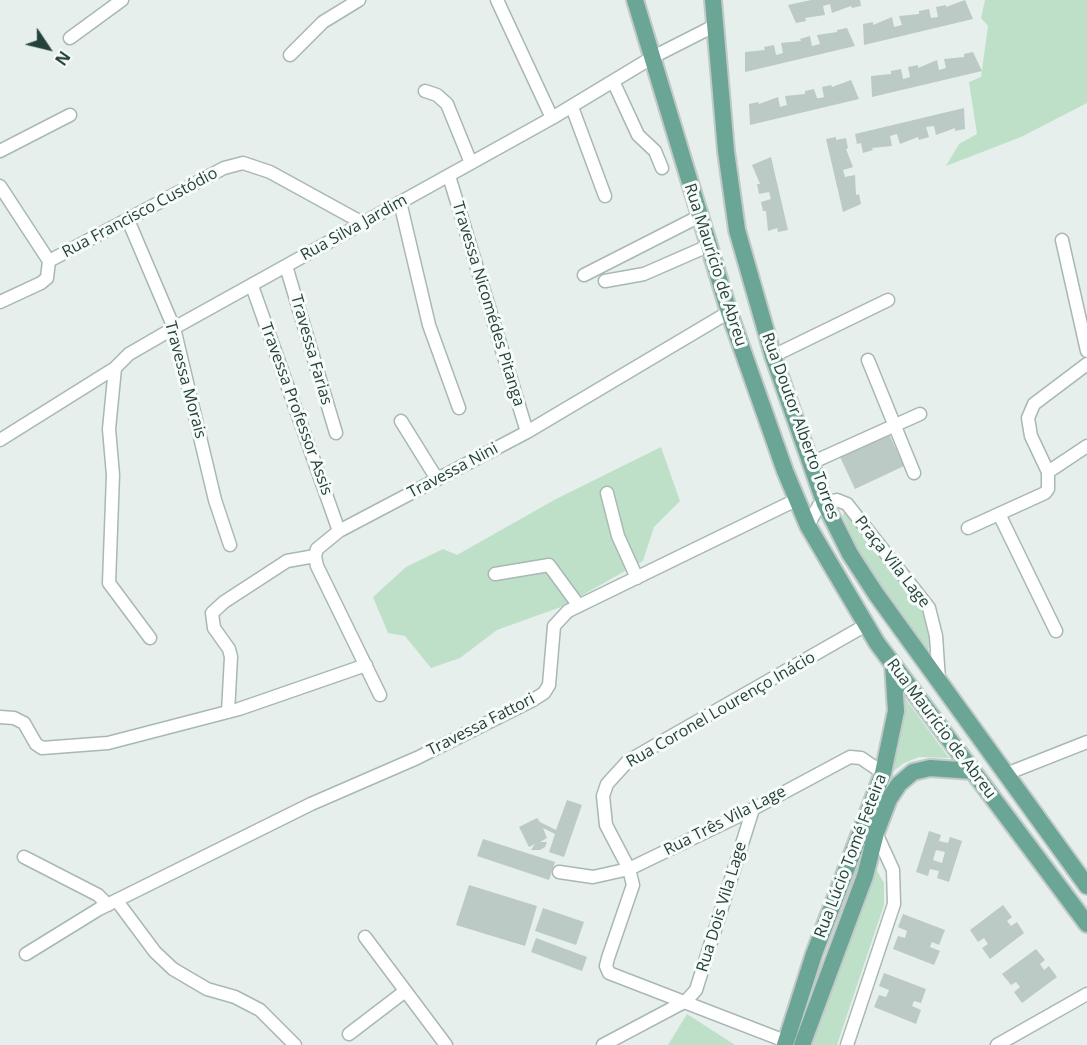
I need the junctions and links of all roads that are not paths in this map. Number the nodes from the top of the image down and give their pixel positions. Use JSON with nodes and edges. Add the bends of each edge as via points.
{"nodes":[{"id":1,"x":122,"y":0,"type":"edge"},
{"id":2,"x":359,"y":0,"type":"edge"},
{"id":3,"x":496,"y":0,"type":"edge"},
{"id":4,"x":635,"y":0,"type":"edge"},
{"id":5,"x":713,"y":0,"type":"edge"},
{"id":6,"x":714,"y":26,"type":"junction"},
{"id":7,"x":70,"y":38,"type":"dead end"},
{"id":8,"x":290,"y":55,"type":"dead end"},
{"id":9,"x":653,"y":57,"type":"junction"},
{"id":10,"x":613,"y":81,"type":"junction"},
{"id":11,"x":425,"y":91,"type":"dead end"},
{"id":12,"x":572,"y":106,"type":"junction"},
{"id":13,"x":70,"y":115,"type":"dead end"},
{"id":14,"x":552,"y":118,"type":"junction"},
{"id":15,"x":0,"y":151,"type":"edge"},
{"id":16,"x":471,"y":163,"type":"junction"},
{"id":17,"x":662,"y":168,"type":"dead end"},
{"id":18,"x":449,"y":176,"type":"junction"},
{"id":19,"x":0,"y":186,"type":"edge"},
{"id":20,"x":604,"y":196,"type":"dead end"},
{"id":21,"x":400,"y":202,"type":"junction"},
{"id":22,"x":698,"y":217,"type":"junction"},
{"id":23,"x":128,"y":220,"type":"junction"},
{"id":24,"x":361,"y":222,"type":"junction"},
{"id":25,"x":1062,"y":240,"type":"dead end"},
{"id":26,"x":708,"y":246,"type":"junction"},
{"id":27,"x":49,"y":261,"type":"junction"},
{"id":28,"x":286,"y":266,"type":"junction"},
{"id":29,"x":584,"y":275,"type":"dead end"},
{"id":30,"x":605,"y":281,"type":"dead end"},
{"id":31,"x":252,"y":286,"type":"junction"},
{"id":32,"x":888,"y":300,"type":"dead end"},
{"id":33,"x":0,"y":302,"type":"edge"},
{"id":34,"x":729,"y":312,"type":"junction"},
{"id":35,"x":174,"y":328,"type":"junction"},
{"id":36,"x":1087,"y":351,"type":"edge"},
{"id":37,"x":773,"y":356,"type":"junction"},
{"id":38,"x":868,"y":360,"type":"dead end"},
{"id":39,"x":1087,"y":364,"type":"edge"},
{"id":40,"x":115,"y":368,"type":"junction"},
{"id":41,"x":459,"y":408,"type":"dead end"},
{"id":42,"x":920,"y":414,"type":"dead end"},
{"id":43,"x":401,"y":421,"type":"dead end"},
{"id":44,"x":894,"y":425,"type":"junction"},
{"id":45,"x":527,"y":432,"type":"junction"},
{"id":46,"x":336,"y":433,"type":"dead end"},
{"id":47,"x":0,"y":440,"type":"edge"},
{"id":48,"x":1087,"y":446,"type":"edge"},
{"id":49,"x":811,"y":464,"type":"junction"},
{"id":50,"x":1048,"y":472,"type":"junction"},
{"id":51,"x":914,"y":473,"type":"dead end"},
{"id":52,"x":437,"y":479,"type":"junction"},
{"id":53,"x":607,"y":492,"type":"dead end"},
{"id":54,"x":796,"y":500,"type":"junction"},
{"id":55,"x":825,"y":504,"type":"junction"},
{"id":56,"x":999,"y":514,"type":"junction"},
{"id":57,"x":808,"y":526,"type":"junction"},
{"id":58,"x":968,"y":528,"type":"dead end"},
{"id":59,"x":339,"y":531,"type":"junction"},
{"id":60,"x":230,"y":545,"type":"dead end"},
{"id":61,"x":315,"y":556,"type":"junction"},
{"id":62,"x":495,"y":573,"type":"dead end"},
{"id":63,"x":637,"y":578,"type":"junction"},
{"id":64,"x":579,"y":606,"type":"junction"},
{"id":65,"x":866,"y":625,"type":"junction"},
{"id":66,"x":1056,"y":631,"type":"dead end"},
{"id":67,"x":150,"y":638,"type":"dead end"},
{"id":68,"x":893,"y":664,"type":"junction"},
{"id":69,"x":366,"y":665,"type":"junction"},
{"id":70,"x":939,"y":681,"type":"junction"},
{"id":71,"x":380,"y":695,"type":"dead end"},
{"id":72,"x":228,"y":712,"type":"junction"},
{"id":73,"x":0,"y":717,"type":"edge"},
{"id":74,"x":1087,"y":742,"type":"edge"},
{"id":75,"x":973,"y":771,"type":"junction"},
{"id":76,"x":883,"y":773,"type":"junction"},
{"id":77,"x":1006,"y":774,"type":"junction"},
{"id":78,"x":753,"y":809,"type":"junction"},
{"id":79,"x":876,"y":833,"type":"junction"},
{"id":80,"x":24,"y":857,"type":"dead end"},
{"id":81,"x":629,"y":869,"type":"junction"},
{"id":82,"x":559,"y":872,"type":"dead end"},
{"id":83,"x":1087,"y":886,"type":"edge"},
{"id":84,"x":113,"y":903,"type":"junction"},
{"id":85,"x":1087,"y":924,"type":"edge"},
{"id":86,"x":365,"y":937,"type":"dead end"},
{"id":87,"x":26,"y":954,"type":"dead end"},
{"id":88,"x":404,"y":992,"type":"junction"},
{"id":89,"x":1087,"y":994,"type":"edge"},
{"id":90,"x":686,"y":1001,"type":"junction"},
{"id":91,"x":348,"y":1034,"type":"dead end"},
{"id":92,"x":792,"y":1044,"type":"edge"},
{"id":93,"x":295,"y":1045,"type":"edge"},
{"id":94,"x":446,"y":1045,"type":"edge"},
{"id":95,"x":603,"y":1045,"type":"edge"},
{"id":96,"x":847,"y":1045,"type":"edge"},
{"id":97,"x":996,"y":1045,"type":"edge"}],
"edges":[{"from":1,"to":7,"type":"street"},
{"from":2,"to":8,"type":"street","via":[[336,12]]},
{"from":3,"to":14,"type":"street"},
{"from":4,"to":9,"type":"main road","name":"Rua Maurício de Abreu"},
{"from":5,"to":6,"type":"main road","name":"Rua Doutor Alberto Torres"},
{"from":6,"to":9,"type":"street","name":"Rua Silva Jardim"},
{"from":6,"to":37,"type":"main road","name":"Rua Doutor Alberto Torres","via":[[737,230]]},
{"from":9,"to":10,"type":"street","name":"Rua Silva Jardim"},
{"from":9,"to":22,"type":"main road","name":"Rua Maurício de Abreu"},
{"from":10,"to":12,"type":"street","name":"Rua Silva Jardim"},
{"from":10,"to":17,"type":"street","via":[[638,135],[655,151]]},
{"from":11,"to":16,"type":"street","via":[[447,104]]},
{"from":12,"to":14,"type":"street","name":"Rua Silva Jardim"},
{"from":12,"to":20,"type":"street"},
{"from":13,"to":15,"type":"street"},
{"from":14,"to":16,"type":"street","name":"Rua Silva Jardim"},
{"from":16,"to":18,"type":"street","name":"Rua Silva Jardim"},
{"from":18,"to":21,"type":"street","name":"Rua Silva Jardim"},
{"from":18,"to":45,"type":"street","name":"Travessa Nicomédes Pitanga"},
{"from":19,"to":27,"type":"street"},
{"from":21,"to":24,"type":"street","name":"Rua Silva Jardim"},
{"from":21,"to":41,"type":"street","via":[[429,325]]},
{"from":22,"to":26,"type":"main road","name":"Rua Maurício de Abreu"},
{"from":22,"to":29,"type":"street"},
{"from":23,"to":24,"type":"street","name":"Rua Francisco Custódio","via":[[224,168],[243,163],[270,172]]},
{"from":23,"to":27,"type":"street","name":"Rua Francisco Custódio"},
{"from":23,"to":35,"type":"street","name":"Travessa Morais"},
{"from":24,"to":28,"type":"street","name":"Rua Silva Jardim"},
{"from":25,"to":36,"type":"street"},
{"from":26,"to":30,"type":"street","via":[[644,274]]},
{"from":26,"to":34,"type":"main road","name":"Rua Maurício de Abreu"},
{"from":27,"to":33,"type":"street","via":[[47,278],[41,284]]},
{"from":28,"to":31,"type":"street","name":"Rua Silva Jardim"},
{"from":28,"to":46,"type":"street","name":"Travessa Farias"},
{"from":31,"to":35,"type":"street","name":"Rua Silva Jardim"},
{"from":31,"to":59,"type":"street","name":"Travessa Professor Assis"},
{"from":32,"to":37,"type":"street"},
{"from":34,"to":45,"type":"street","name":"Travessa Nini"},
{"from":34,"to":54,"type":"main road","name":"Rua Maurício de Abreu"},
{"from":35,"to":40,"type":"street","name":"Rua Silva Jardim","via":[[129,354]]},
{"from":35,"to":60,"type":"street","name":"Travessa Morais","via":[[215,500]]},
{"from":37,"to":49,"type":"main road","name":"Rua Doutor Alberto Torres"},
{"from":38,"to":44,"type":"street"},
{"from":39,"to":50,"type":"street","via":[[1034,404],[1028,418],[1028,428]]},
{"from":40,"to":47,"type":"street","name":"Rua Silva Jardim"},
{"from":40,"to":67,"type":"street","via":[[109,429],[113,475],[109,584]]},
{"from":42,"to":44,"type":"street"},
{"from":43,"to":52,"type":"street"},
{"from":44,"to":49,"type":"street"},
{"from":44,"to":51,"type":"street"},
{"from":45,"to":52,"type":"street","name":"Travessa Nini"},
{"from":48,"to":50,"type":"street"},
{"from":49,"to":55,"type":"main road","name":"Rua Doutor Alberto Torres"},
{"from":50,"to":56,"type":"street","via":[[1050,484],[1045,494]]},
{"from":52,"to":59,"type":"street","name":"Travessa Nini"},
{"from":53,"to":63,"type":"street","via":[[618,536]]},
{"from":54,"to":57,"type":"main road","name":"Rua Maurício de Abreu"},
{"from":54,"to":63,"type":"street","name":"Travessa Fattori"},
{"from":55,"to":57,"type":"street","via":[[815,510]]},
{"from":55,"to":70,"type":"main road","name":"Rua Doutor Alberto Torres","via":[[850,554]]},
{"from":55,"to":70,"type":"street","name":"Praça Vila Lage","via":[[837,500],[847,504],[929,608],[936,636]]},
{"from":56,"to":58,"type":"street"},
{"from":56,"to":66,"type":"street"},
{"from":57,"to":65,"type":"main road","name":"Rua Maurício de Abreu"},
{"from":59,"to":61,"type":"street","name":"Travessa Nini","via":[[322,543]]},
{"from":61,"to":69,"type":"street"},
{"from":61,"to":72,"type":"street","via":[[287,561],[212,613],[214,628],[231,657]]},
{"from":62,"to":64,"type":"street","via":[[549,565]]},
{"from":63,"to":64,"type":"street","name":"Travessa Fattori"},
{"from":64,"to":84,"type":"street","name":"Travessa Fattori","via":[[554,626],[551,678],[538,696]]},
{"from":65,"to":68,"type":"main road","name":"Rua Maurício de Abreu"},
{"from":65,"to":81,"type":"street","name":"Rua Coronel Lourenço Inácio","via":[[628,761],[607,784],[603,806],[606,825]]},
{"from":68,"to":75,"type":"main road","name":"Rua Maurício de Abreu"},
{"from":68,"to":76,"type":"main road","name":"Rua Lúcio Tomé Feteira","via":[[895,721]]},
{"from":69,"to":71,"type":"street"},
{"from":69,"to":72,"type":"street"},
{"from":70,"to":77,"type":"main road","name":"Rua Doutor Alberto Torres"},
{"from":72,"to":73,"type":"street","via":[[108,743],[49,748],[36,744],[24,723]]},
{"from":74,"to":77,"type":"street"},
{"from":75,"to":79,"type":"main road","name":"Rua Lúcio Tomé Feteira","via":[[940,768],[913,772],[889,799]]},
{"from":75,"to":85,"type":"main road","name":"Rua Maurício de Abreu"},
{"from":76,"to":78,"type":"street","name":"Rua Três Vila Lage","via":[[861,758],[850,757]]},
{"from":76,"to":92,"type":"main road","name":"Rua Lúcio Tomé Feteira","via":[[818,944]]},
{"from":77,"to":83,"type":"main road","name":"Rua Doutor Alberto Torres"},
{"from":78,"to":81,"type":"street","name":"Rua Três Vila Lage"},
{"from":78,"to":90,"type":"street","name":"Rua Dois Vila Lage","via":[[696,990]]},
{"from":79,"to":92,"type":"main road","name":"Rua Lúcio Tomé Feteira","via":[[865,876]]},
{"from":79,"to":96,"type":"street","via":[[893,870],[894,904]]},
{"from":80,"to":84,"type":"street"},
{"from":81,"to":82,"type":"street","name":"Rua Três Vila Lage","via":[[594,877]]},
{"from":81,"to":90,"type":"street","name":"Rua Coronel Lourenço Inácio","via":[[633,885],[608,958],[609,973]]},
{"from":84,"to":87,"type":"street","name":"Travessa Fattori"},
{"from":84,"to":93,"type":"street","via":[[173,969],[207,989],[260,1010]]},
{"from":86,"to":88,"type":"street"},
{"from":88,"to":91,"type":"street"},
{"from":88,"to":94,"type":"street"},
{"from":89,"to":97,"type":"street"},
{"from":90,"to":92,"type":"street"},
{"from":90,"to":95,"type":"street"}]}
